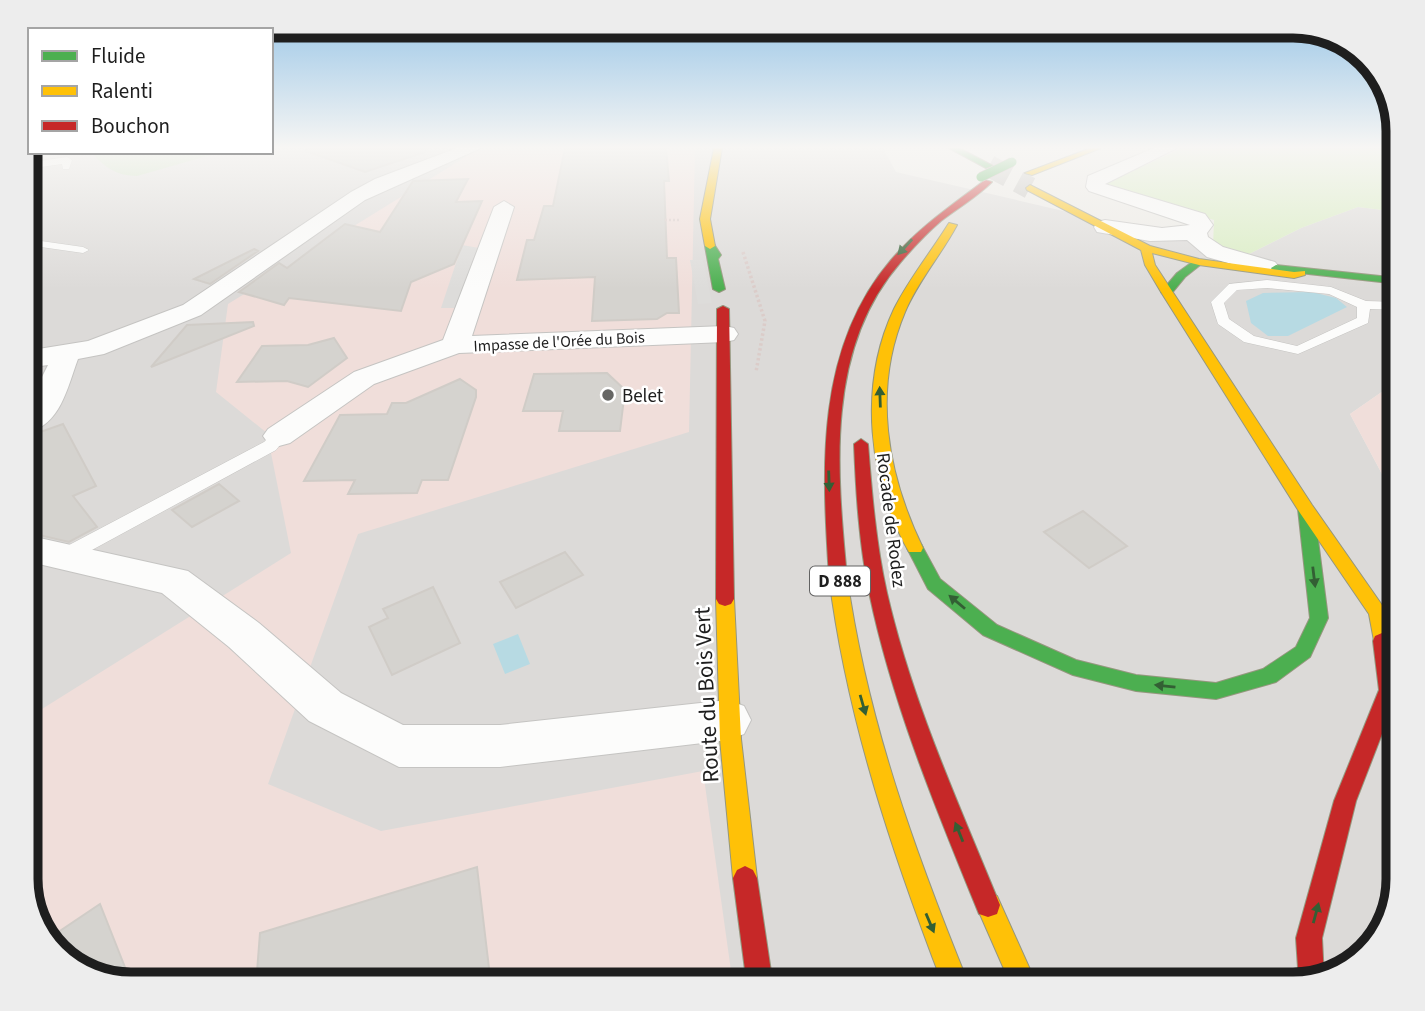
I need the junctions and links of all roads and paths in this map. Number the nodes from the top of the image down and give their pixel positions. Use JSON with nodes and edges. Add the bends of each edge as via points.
{"nodes":[{"id":1,"x":360,"y":195,"type":"edge"},
{"id":2,"x":709,"y":195,"type":"edge"},
{"id":3,"x":970,"y":195,"type":"edge"},
{"id":4,"x":986,"y":195,"type":"edge"},
{"id":5,"x":1043,"y":195,"type":"tunnel mouth"},
{"id":6,"x":1122,"y":195,"type":"edge"},
{"id":7,"x":504,"y":206,"type":"dead end"},
{"id":8,"x":665,"y":220,"type":"dead end"},
{"id":9,"x":672,"y":220,"type":"dead end"},
{"id":10,"x":952,"y":225,"type":"junction"},
{"id":11,"x":1105,"y":227,"type":"junction"},
{"id":12,"x":39,"y":244,"type":"edge"},
{"id":13,"x":1198,"y":245,"type":"junction"},
{"id":14,"x":1146,"y":248,"type":"junction"},
{"id":15,"x":83,"y":250,"type":"dead end"},
{"id":16,"x":1258,"y":267,"type":"joint"},
{"id":17,"x":1387,"y":282,"type":"edge"},
{"id":18,"x":1167,"y":292,"type":"junction"},
{"id":19,"x":1364,"y":305,"type":"junction"},
{"id":20,"x":1387,"y":306,"type":"edge"},
{"id":21,"x":724,"y":321,"type":"junction"},
{"id":22,"x":455,"y":345,"type":"junction"},
{"id":23,"x":66,"y":354,"type":"junction"},
{"id":24,"x":39,"y":358,"type":"edge"},
{"id":25,"x":863,"y":404,"type":"dead end"},
{"id":26,"x":39,"y":414,"type":"edge"},
{"id":27,"x":860,"y":426,"type":"dead end"},
{"id":28,"x":279,"y":436,"type":"joint"},
{"id":29,"x":1306,"y":509,"type":"junction"},
{"id":30,"x":44,"y":553,"type":"edge"},
{"id":31,"x":1387,"y":676,"type":"edge"},
{"id":32,"x":1387,"y":695,"type":"edge"},
{"id":33,"x":728,"y":720,"type":"junction"},
{"id":34,"x":1311,"y":971,"type":"edge"},
{"id":35,"x":758,"y":972,"type":"edge"},
{"id":36,"x":951,"y":972,"type":"edge"},
{"id":37,"x":1018,"y":972,"type":"edge"}],
"edges":[{"from":1,"to":23,"type":"street","via":[[192,310],[117,341]]},
{"from":2,"to":21,"type":"main road","via":[[705,219],[719,289],[728,305]]},
{"from":3,"to":36,"type":"main road","number":"D 888","one_way":true,"via":[[900,252],[868,298],[845,350],[830,436],[829,481],[855,677],[917,890]]},
{"from":4,"to":10,"type":"main road"},
{"from":5,"to":11,"type":"main road"},
{"from":6,"to":13,"type":"street","via":[[1197,219],[1202,225]]},
{"from":7,"to":22,"type":"street","name":"Impasse de l'Orée du Bois"},
{"from":8,"to":9,"type":"path"},
{"from":10,"to":25,"type":"main road","via":[[895,294],[881,324]]},
{"from":29,"to":10,"type":"main road","one_way":true,"via":[[1320,618],[1303,652],[1269,676],[1216,691],[1136,683],[1073,667],[990,630],[934,584],[901,523],[884,453],[879,390],[885,349],[899,311]]},
{"from":11,"to":13,"type":"street","via":[[1178,236]]},
{"from":11,"to":14,"type":"main road"},
{"from":12,"to":15,"type":"lane"},
{"from":13,"to":14,"type":"main road"},
{"from":13,"to":16,"type":"street"},
{"from":13,"to":18,"type":"main road"},
{"from":14,"to":18,"type":"main road","via":[[1150,265]]},
{"from":16,"to":17,"type":"main road"},
{"from":18,"to":29,"type":"main road"},
{"from":19,"to":19,"type":"lane","via":[[1363,320],[1298,350],[1249,339],[1223,321],[1217,302],[1233,287],[1267,284],[1331,291]]},
{"from":19,"to":20,"type":"lane"},
{"from":21,"to":22,"type":"street","name":"Impasse de l'Orée du Bois"},
{"from":21,"to":33,"type":"main road","name":"Route du Bois Vert","via":[[730,393],[725,402]]},
{"from":22,"to":28,"type":"street","via":[[364,378]]},
{"from":23,"to":24,"type":"street"},
{"from":23,"to":26,"type":"street"},
{"from":37,"to":27,"type":"main road","name":"Rocade de Rodez","number":"D 888","one_way":true,"via":[[944,795],[898,663],[875,578]]},
{"from":28,"to":30,"type":"lane","via":[[270,446]]},
{"from":31,"to":29,"type":"main road","one_way":true,"via":[[1378,612]]},
{"from":30,"to":33,"type":"street","via":[[174,581],[244,635],[325,708],[399,746],[500,746]]},
{"from":34,"to":32,"type":"main road","one_way":true,"via":[[1309,939],[1345,801]]},
{"from":33,"to":35,"type":"main road","name":"Route du Bois Vert"}]}
